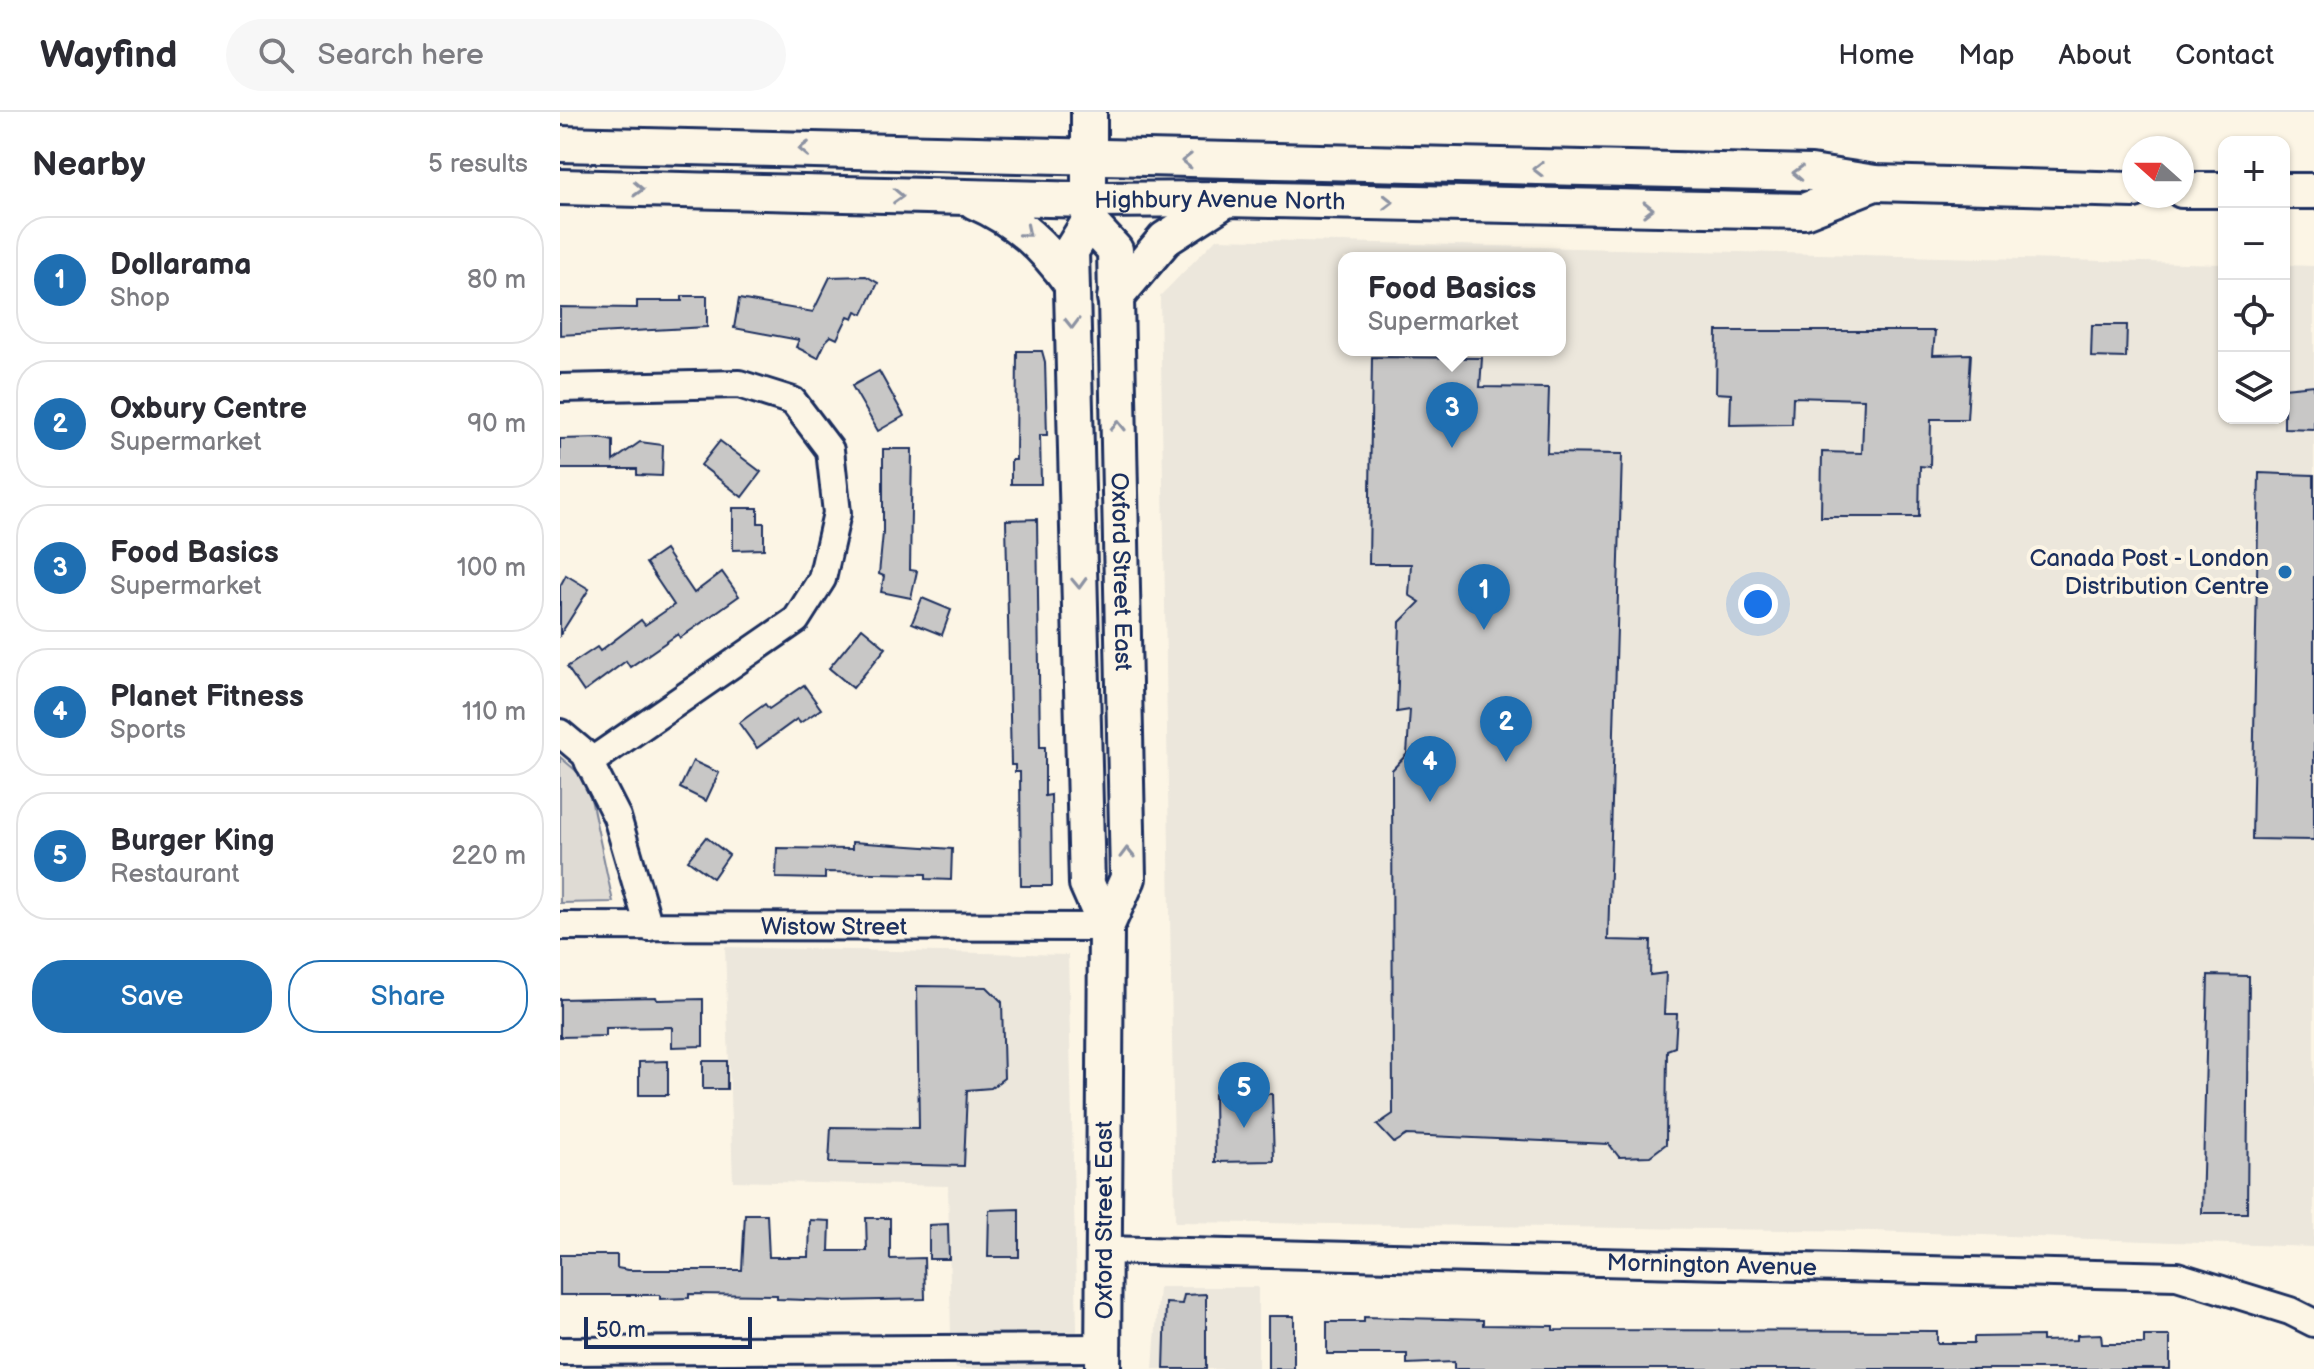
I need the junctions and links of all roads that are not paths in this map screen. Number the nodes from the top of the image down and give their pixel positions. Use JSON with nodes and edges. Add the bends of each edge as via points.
{"nodes":[{"id":1,"x":1089,"y":112,"type":"edge"},
{"id":2,"x":560,"y":144,"type":"edge"},
{"id":3,"x":1089,"y":158,"type":"junction"},
{"id":4,"x":1875,"y":183,"type":"junction"},
{"id":5,"x":560,"y":187,"type":"edge"},
{"id":6,"x":2122,"y":190,"type":"edge"},
{"id":7,"x":2194,"y":190,"type":"edge"},
{"id":8,"x":2218,"y":190,"type":"edge"},
{"id":9,"x":2290,"y":191,"type":"edge"},
{"id":10,"x":2314,"y":191,"type":"edge"},
{"id":11,"x":967,"y":197,"type":"junction"},
{"id":12,"x":1226,"y":199,"type":"junction"},
{"id":13,"x":1089,"y":211,"type":"junction"},
{"id":14,"x":1071,"y":283,"type":"junction"},
{"id":15,"x":1115,"y":298,"type":"junction"},
{"id":16,"x":560,"y":388,"type":"edge"},
{"id":17,"x":560,"y":733,"type":"edge"},
{"id":18,"x":589,"y":763,"type":"junction"},
{"id":19,"x":560,"y":926,"type":"edge"},
{"id":20,"x":649,"y":927,"type":"junction"},
{"id":21,"x":1106,"y":927,"type":"junction"},
{"id":22,"x":1102,"y":1250,"type":"junction"},
{"id":23,"x":2314,"y":1323,"type":"edge"},
{"id":24,"x":560,"y":1351,"type":"edge"},
{"id":25,"x":1103,"y":1358,"type":"edge"},
{"id":26,"x":734,"y":1360,"type":"edge"}],
"edges":[{"from":1,"to":3,"type":"main road","name":"Oxford Street East"},
{"from":3,"to":2,"type":"main road","name":"Highbury Avenue North","one_way":true},
{"from":4,"to":3,"type":"main road","name":"Highbury Avenue North","one_way":true,"via":[[1811,173]]},
{"from":3,"to":13,"type":"main road","name":"Oxford Street East"},
{"from":4,"to":6,"type":"main road","name":"Highbury Avenue North"},
{"from":12,"to":4,"type":"main road","name":"Highbury Avenue North","one_way":true,"via":[[1804,211]]},
{"from":5,"to":11,"type":"main road","name":"Highbury Avenue North","one_way":true},
{"from":7,"to":8,"type":"main road"},
{"from":9,"to":10,"type":"main road"},
{"from":11,"to":13,"type":"main road","name":"Highbury Avenue North"},
{"from":11,"to":14,"type":"main road","one_way":true,"via":[[998,211],[1033,237]]},
{"from":12,"to":13,"type":"main road","name":"Highbury Avenue North"},
{"from":12,"to":15,"type":"main road","via":[[1165,239]]},
{"from":13,"to":14,"type":"main road","name":"Oxford Street East","via":[[1071,251]]},
{"from":13,"to":15,"type":"main road","name":"Oxford Street East","via":[[1115,250]]},
{"from":14,"to":21,"type":"main road","name":"Oxford Street East","one_way":true,"via":[[1087,884]]},
{"from":21,"to":15,"type":"main road","name":"Oxford Street East","one_way":true,"via":[[1128,878]]},
{"from":16,"to":18,"type":"street","via":[[739,384],[793,401],[830,450],[837,513],[822,579],[796,620]]},
{"from":17,"to":18,"type":"street"},
{"from":18,"to":20,"type":"street","via":[[617,817]]},
{"from":19,"to":20,"type":"street","name":"Wistow Street"},
{"from":20,"to":21,"type":"street","name":"Wistow Street"},
{"from":21,"to":22,"type":"main road","name":"Oxford Street East"},
{"from":22,"to":23,"type":"street","name":"Mornington Avenue","via":[[2177,1276]]},
{"from":22,"to":25,"type":"main road","name":"Oxford Street East"},
{"from":24,"to":26,"type":"street"},
{"from":25,"to":26,"type":"street"}]}
